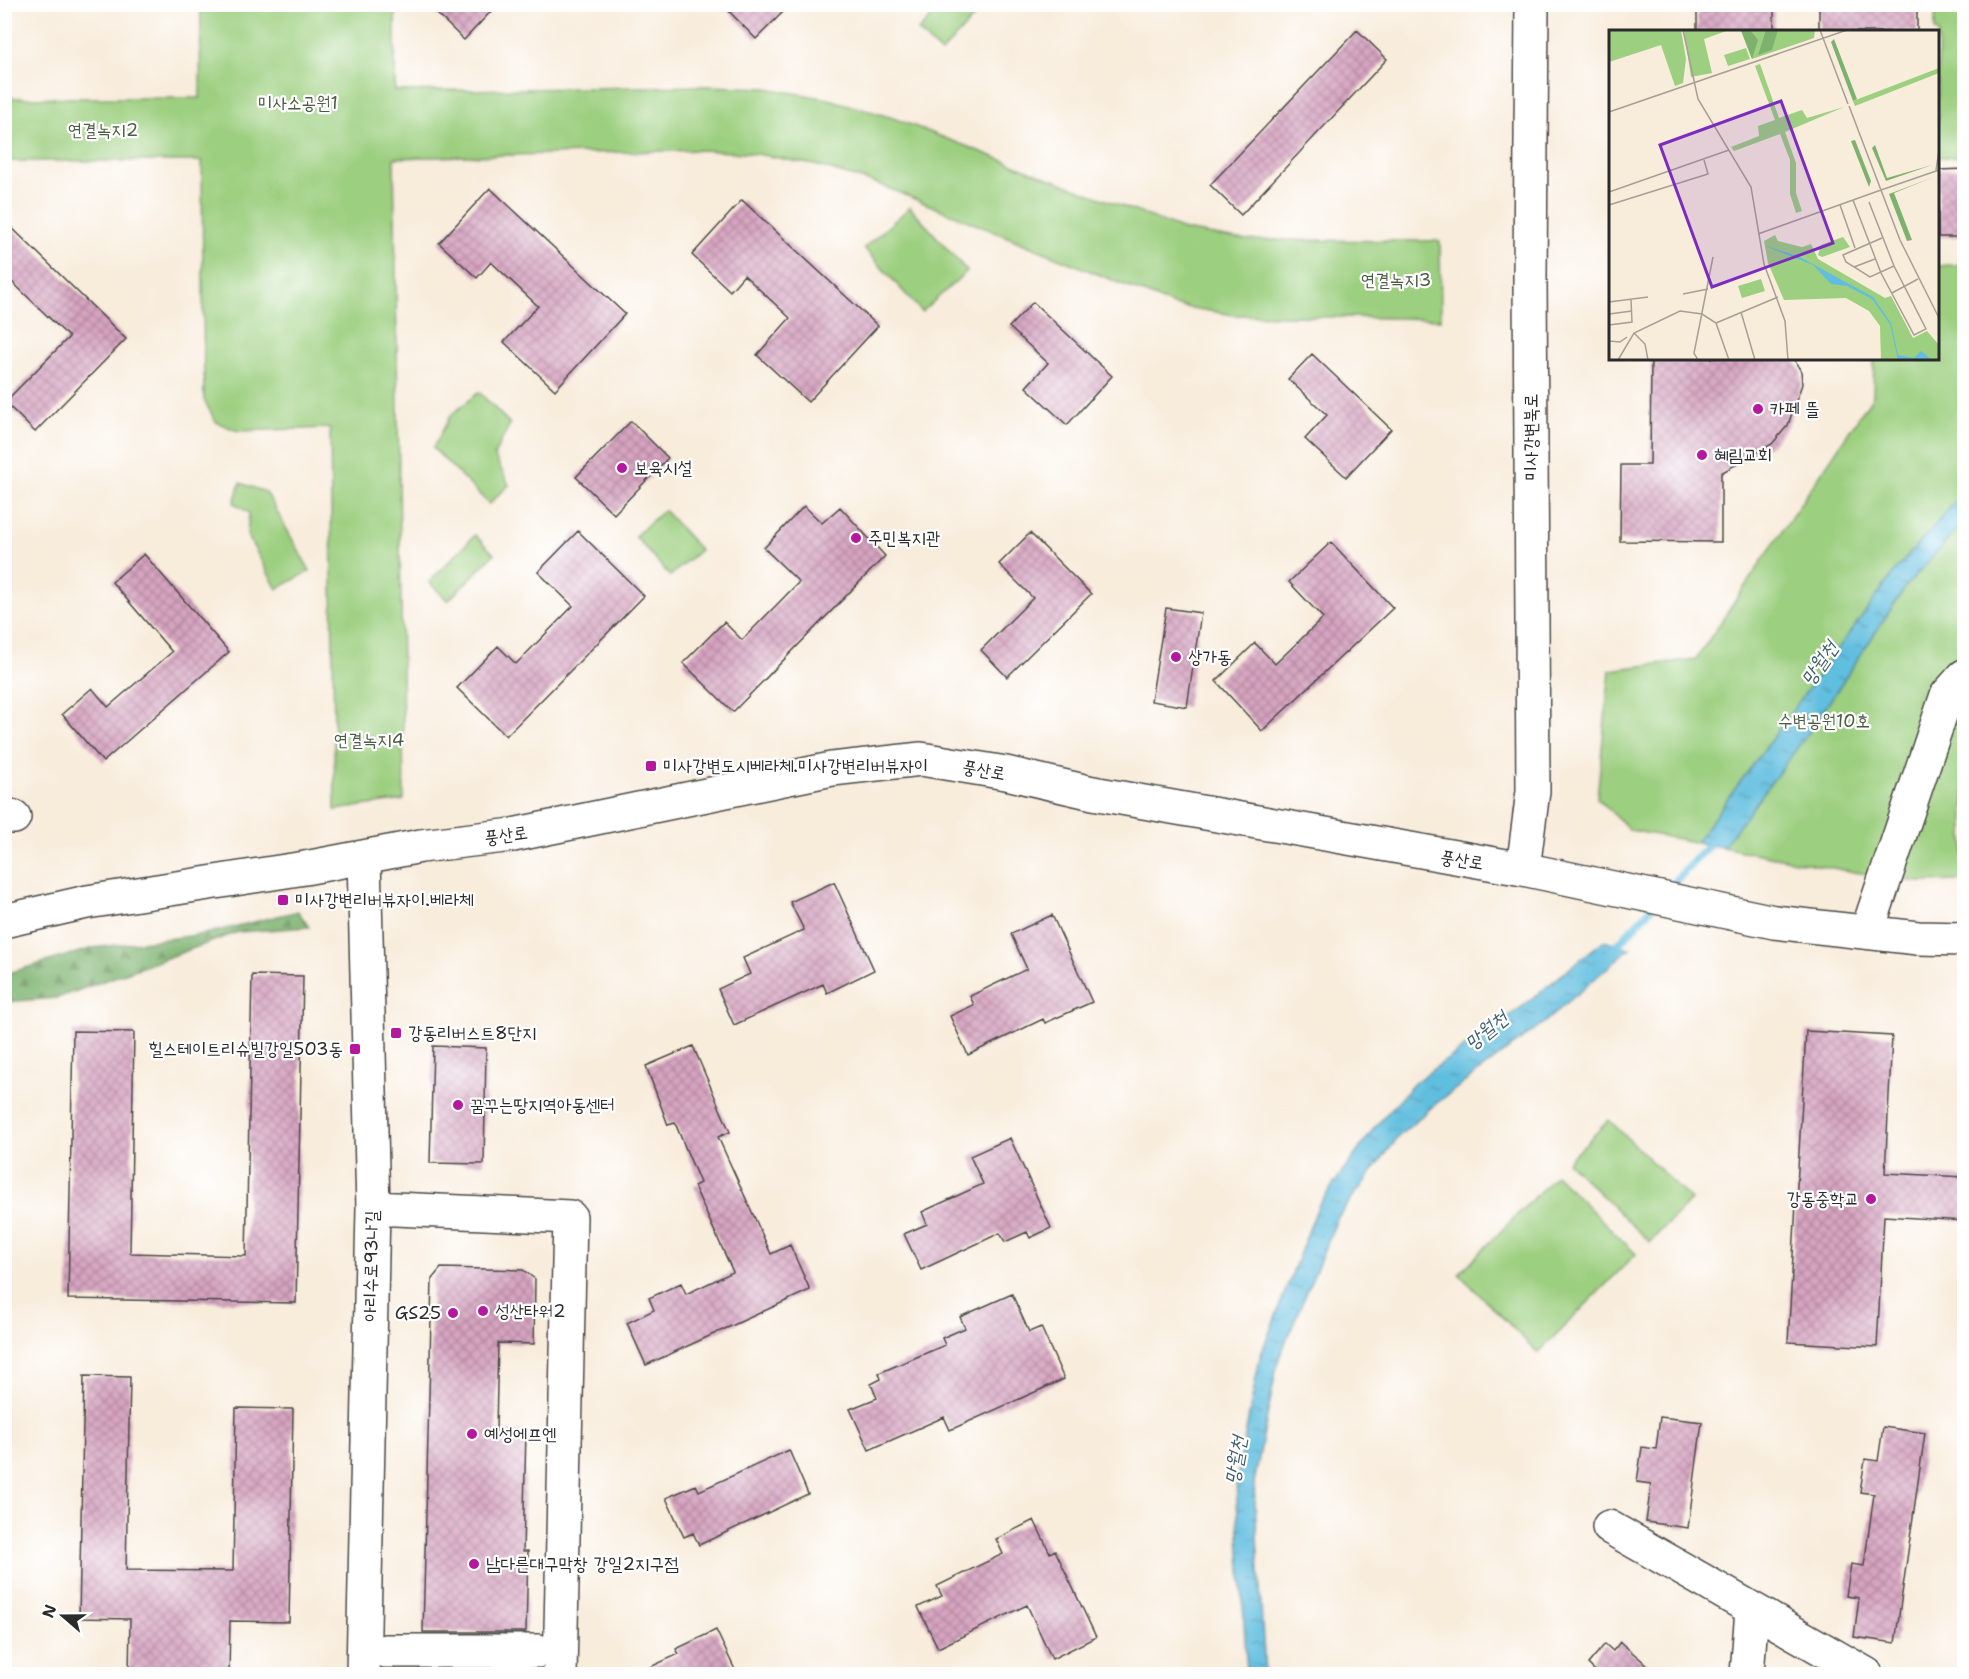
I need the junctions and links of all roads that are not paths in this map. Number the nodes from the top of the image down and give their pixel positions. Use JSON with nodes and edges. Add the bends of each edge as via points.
{"nodes":[{"id":1,"x":1532,"y":4,"type":"edge"},
{"id":2,"x":1965,"y":676,"type":"edge"},
{"id":3,"x":364,"y":858,"type":"junction"},
{"id":4,"x":1523,"y":869,"type":"junction"},
{"id":5,"x":4,"y":921,"type":"edge"},
{"id":6,"x":1867,"y":932,"type":"junction"},
{"id":7,"x":1965,"y":939,"type":"edge"},
{"id":8,"x":373,"y":1208,"type":"junction"},
{"id":9,"x":1609,"y":1527,"type":"dead end"},
{"id":10,"x":1752,"y":1610,"type":"junction"},
{"id":11,"x":386,"y":1651,"type":"dead end"},
{"id":12,"x":538,"y":1651,"type":"dead end"},
{"id":13,"x":363,"y":1674,"type":"edge"},
{"id":14,"x":560,"y":1674,"type":"edge"},
{"id":15,"x":1747,"y":1674,"type":"edge"},
{"id":16,"x":1866,"y":1674,"type":"edge"}],
"edges":[{"from":1,"to":4,"type":"street","name":"미사강변북로","via":[[1533,791]]},
{"from":2,"to":6,"type":"street","via":[[1947,695]]},
{"from":3,"to":4,"type":"street","name":"풍산로","via":[[421,846],[513,835],[832,770],[921,759]]},
{"from":3,"to":5,"type":"street","name":"풍산로","via":[[87,902]]},
{"from":3,"to":8,"type":"street","name":"아리수로93나길"},
{"from":4,"to":6,"type":"street","name":"풍산로","via":[[1774,922]]},
{"from":6,"to":7,"type":"street","name":"풍산로"},
{"from":8,"to":13,"type":"street","name":"아리수로93나길"},
{"from":8,"to":14,"type":"street","via":[[570,1217]]},
{"from":9,"to":10,"type":"street"},
{"from":10,"to":15,"type":"street"},
{"from":10,"to":16,"type":"street"},
{"from":11,"to":12,"type":"street"}]}
